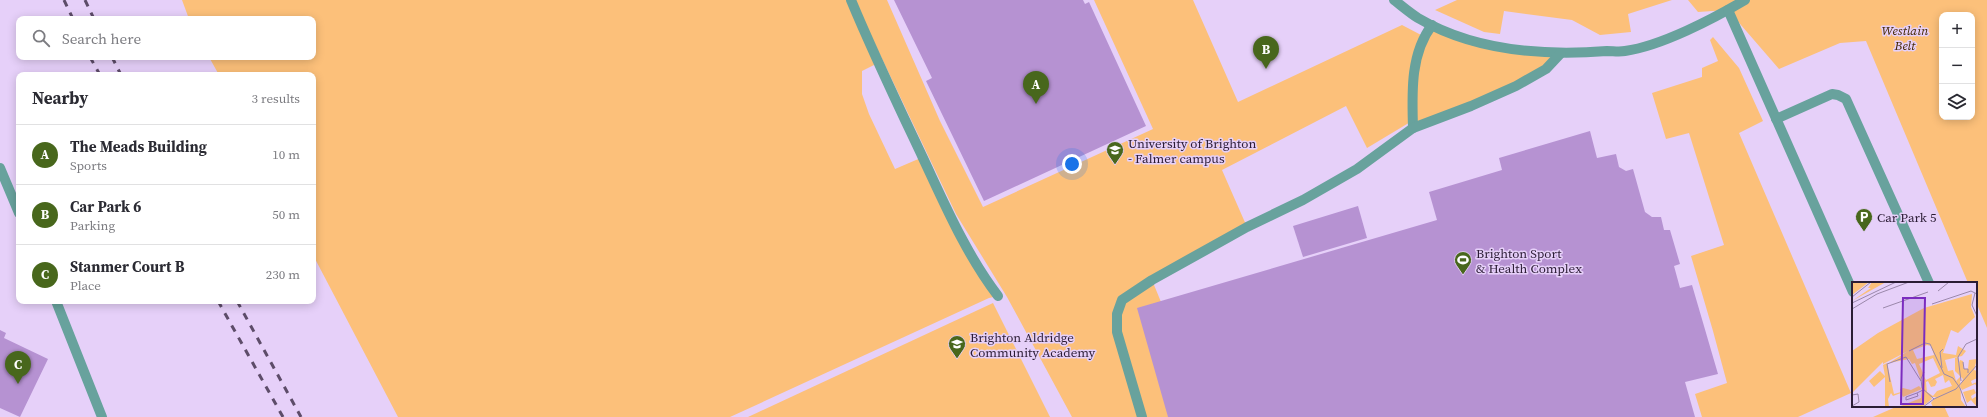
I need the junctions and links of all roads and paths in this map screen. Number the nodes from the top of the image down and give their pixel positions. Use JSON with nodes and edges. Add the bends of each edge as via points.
{"nodes":[{"id":1,"x":850,"y":0,"type":"edge"},
{"id":2,"x":1394,"y":0,"type":"edge"},
{"id":3,"x":1745,"y":0,"type":"edge"},
{"id":4,"x":1728,"y":10,"type":"junction"},
{"id":5,"x":1432,"y":25,"type":"junction"},
{"id":6,"x":1561,"y":53,"type":"junction"},
{"id":7,"x":1776,"y":119,"type":"junction"},
{"id":8,"x":1413,"y":128,"type":"junction"},
{"id":9,"x":0,"y":168,"type":"edge"},
{"id":10,"x":16,"y":206,"type":"edge"},
{"id":11,"x":1929,"y":282,"type":"edge"},
{"id":12,"x":1852,"y":290,"type":"edge"},
{"id":13,"x":998,"y":296,"type":"dead end"},
{"id":14,"x":57,"y":304,"type":"edge"},
{"id":15,"x":102,"y":417,"type":"edge"},
{"id":16,"x":1142,"y":417,"type":"edge"}],
"edges":[{"from":1,"to":13,"type":"lane","via":[[949,214],[983,276]]},
{"from":2,"to":5,"type":"lane"},
{"from":3,"to":4,"type":"lane"},
{"from":4,"to":6,"type":"lane","via":[[1686,30],[1625,51]]},
{"from":4,"to":7,"type":"lane"},
{"from":5,"to":6,"type":"lane","via":[[1483,44]]},
{"from":5,"to":8,"type":"lane","via":[[1423,36],[1416,63]]},
{"from":6,"to":8,"type":"lane","via":[[1546,69],[1516,86]]},
{"from":7,"to":11,"type":"lane","via":[[1832,94],[1846,99]]},
{"from":7,"to":12,"type":"lane"},
{"from":8,"to":16,"type":"lane","via":[[1357,169],[1303,200],[1247,227],[1152,280],[1122,300],[1117,314],[1117,332]]},
{"from":9,"to":10,"type":"lane"},
{"from":14,"to":15,"type":"lane"}]}
